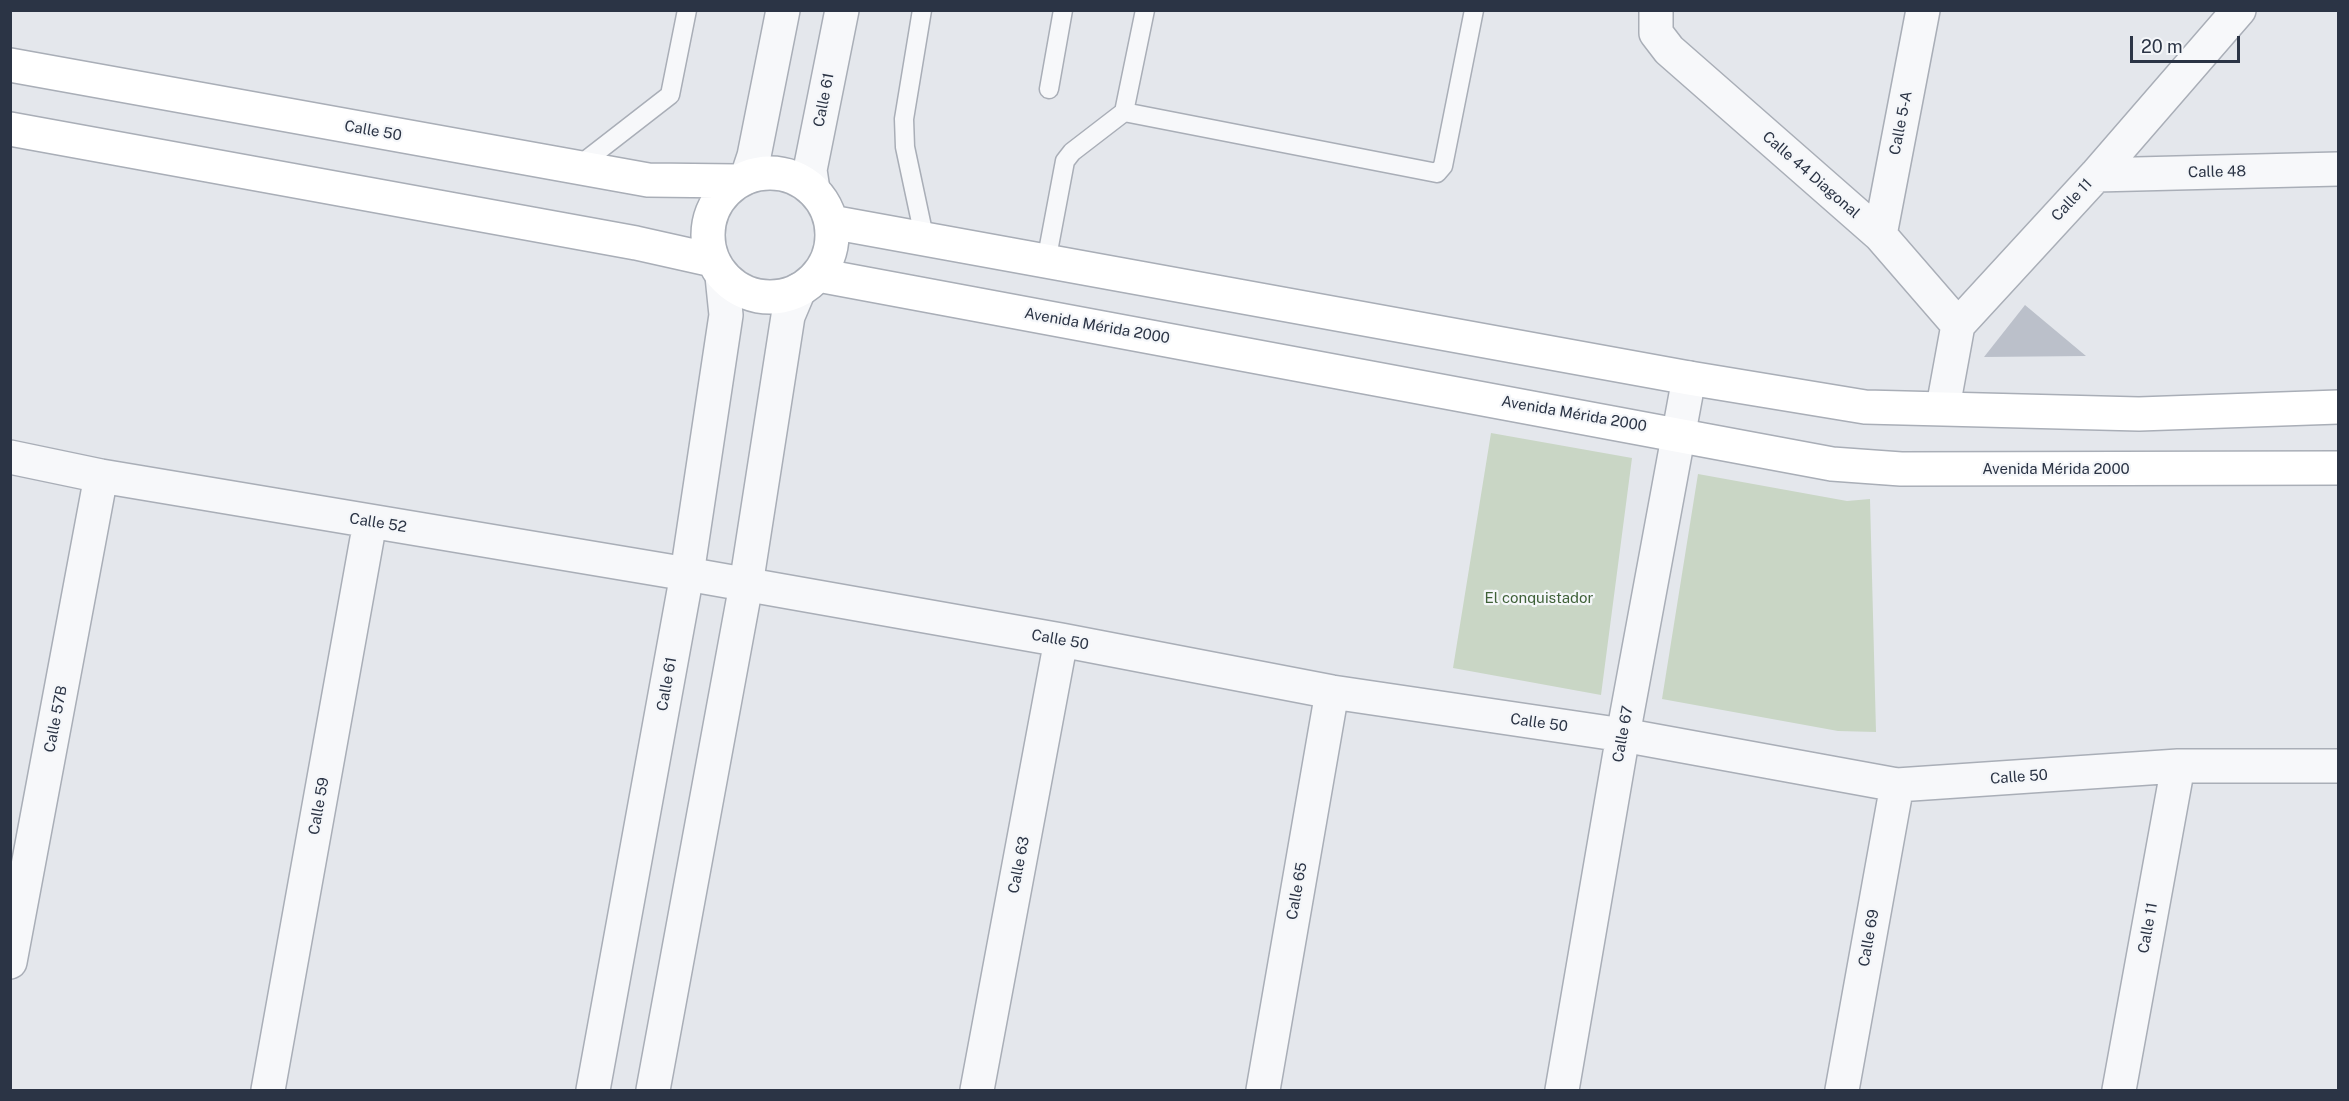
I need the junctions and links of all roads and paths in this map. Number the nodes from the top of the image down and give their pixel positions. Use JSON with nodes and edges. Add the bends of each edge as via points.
{"nodes":[{"id":1,"x":687,"y":10,"type":"edge"},
{"id":2,"x":783,"y":10,"type":"edge"},
{"id":3,"x":842,"y":10,"type":"edge"},
{"id":4,"x":922,"y":10,"type":"edge"},
{"id":5,"x":1063,"y":10,"type":"edge"},
{"id":6,"x":1144,"y":10,"type":"edge"},
{"id":7,"x":1474,"y":10,"type":"edge"},
{"id":8,"x":1923,"y":10,"type":"edge"},
{"id":9,"x":2239,"y":10,"type":"edge"},
{"id":10,"x":1656,"y":22,"type":"edge"},
{"id":11,"x":10,"y":65,"type":"edge"},
{"id":12,"x":1049,"y":89,"type":"dead end"},
{"id":13,"x":1124,"y":112,"type":"junction"},
{"id":14,"x":10,"y":129,"type":"edge"},
{"id":15,"x":576,"y":168,"type":"junction"},
{"id":16,"x":2338,"y":169,"type":"edge"},
{"id":17,"x":2096,"y":175,"type":"junction"},
{"id":18,"x":742,"y":179,"type":"junction"},
{"id":19,"x":813,"y":190,"type":"junction"},
{"id":20,"x":831,"y":222,"type":"junction"},
{"id":21,"x":1880,"y":235,"type":"junction"},
{"id":22,"x":925,"y":241,"type":"junction"},
{"id":23,"x":1046,"y":261,"type":"junction"},
{"id":24,"x":717,"y":268,"type":"junction"},
{"id":25,"x":809,"y":283,"type":"junction"},
{"id":26,"x":1958,"y":325,"type":"junction"},
{"id":27,"x":1689,"y":378,"type":"junction"},
{"id":28,"x":1943,"y":407,"type":"junction"},
{"id":29,"x":2338,"y":407,"type":"edge"},
{"id":30,"x":1677,"y":433,"type":"junction"},
{"id":31,"x":10,"y":457,"type":"edge"},
{"id":32,"x":2338,"y":468,"type":"edge"},
{"id":33,"x":101,"y":476,"type":"junction"},
{"id":34,"x":370,"y":522,"type":"junction"},
{"id":35,"x":687,"y":574,"type":"junction"},
{"id":36,"x":746,"y":585,"type":"junction"},
{"id":37,"x":1061,"y":640,"type":"junction"},
{"id":38,"x":1332,"y":692,"type":"junction"},
{"id":39,"x":1623,"y":735,"type":"junction"},
{"id":40,"x":2178,"y":766,"type":"junction"},
{"id":41,"x":2338,"y":766,"type":"edge"},
{"id":42,"x":1897,"y":785,"type":"junction"},
{"id":43,"x":10,"y":962,"type":"edge"},
{"id":44,"x":268,"y":1090,"type":"edge"},
{"id":45,"x":592,"y":1090,"type":"edge"},
{"id":46,"x":653,"y":1090,"type":"edge"},
{"id":47,"x":977,"y":1090,"type":"edge"},
{"id":48,"x":1263,"y":1090,"type":"edge"},
{"id":49,"x":1562,"y":1090,"type":"edge"},
{"id":50,"x":1842,"y":1090,"type":"edge"},
{"id":51,"x":2119,"y":1090,"type":"edge"}],
"edges":[{"from":1,"to":15,"type":"lane","via":[[670,95]]},
{"from":2,"to":18,"type":"street","via":[[754,156]]},
{"from":3,"to":19,"type":"street","name":"Calle 61","via":[[810,170]]},
{"from":4,"to":22,"type":"lane","via":[[904,119]]},
{"from":5,"to":12,"type":"lane"},
{"from":6,"to":13,"type":"lane"},
{"from":7,"to":13,"type":"lane","via":[[1443,166],[1437,173]]},
{"from":8,"to":21,"type":"street","name":"Calle 5-A"},
{"from":9,"to":17,"type":"street","name":"Calle 11"},
{"from":10,"to":21,"type":"street","name":"Calle 44 Diagonal","via":[[1669,50]]},
{"from":11,"to":15,"type":"main road","name":"Calle 50"},
{"from":13,"to":23,"type":"lane","via":[[1065,161]]},
{"from":14,"to":24,"type":"main road","via":[[636,243]]},
{"from":15,"to":18,"type":"main road","name":"Calle 50","via":[[648,180]]},
{"from":16,"to":17,"type":"street","name":"Calle 48"},
{"from":17,"to":26,"type":"street","name":"Calle 11"},
{"from":18,"to":19,"type":"main road","via":[[778,173],[796,178]]},
{"from":18,"to":24,"type":"main road","via":[[723,193],[713,207],[708,243]]},
{"from":19,"to":20,"type":"main road"},
{"from":20,"to":22,"type":"main road"},
{"from":20,"to":25,"type":"main road","via":[[828,259]]},
{"from":21,"to":26,"type":"street","name":"Calle 44 Diagonal"},
{"from":22,"to":23,"type":"main road"},
{"from":23,"to":27,"type":"main road"},
{"from":24,"to":25,"type":"main road","via":[[737,289],[757,297],[778,297]]},
{"from":24,"to":35,"type":"street","name":"Calle 61","via":[[726,315]]},
{"from":25,"to":30,"type":"main road","name":"Avenida Mérida 2000"},
{"from":25,"to":36,"type":"street","via":[[788,316]]},
{"from":26,"to":28,"type":"street"},
{"from":27,"to":28,"type":"main road","via":[[1865,406]]},
{"from":27,"to":30,"type":"street","name":"Calle 67"},
{"from":28,"to":29,"type":"main road","via":[[2139,414]]},
{"from":30,"to":32,"type":"main road","name":"Avenida Mérida 2000","via":[[1832,464],[1901,469]]},
{"from":30,"to":39,"type":"street","name":"Calle 67"},
{"from":31,"to":33,"type":"street","name":"Calle 52"},
{"from":33,"to":34,"type":"street","name":"Calle 52"},
{"from":33,"to":43,"type":"street","name":"Calle 57B"},
{"from":34,"to":35,"type":"street","name":"Calle 52"},
{"from":34,"to":44,"type":"street","name":"Calle 59"},
{"from":35,"to":36,"type":"street","name":"Calle 52"},
{"from":35,"to":45,"type":"street","name":"Calle 61"},
{"from":36,"to":37,"type":"street","name":"Calle 50"},
{"from":36,"to":46,"type":"street"},
{"from":37,"to":38,"type":"street","name":"Calle 50"},
{"from":37,"to":47,"type":"street","name":"Calle 63"},
{"from":38,"to":39,"type":"street","name":"Calle 50"},
{"from":38,"to":48,"type":"street","name":"Calle 65"},
{"from":39,"to":42,"type":"street","name":"Calle 50"},
{"from":39,"to":49,"type":"street","name":"Calle 67"},
{"from":40,"to":41,"type":"street","name":"Calle 50"},
{"from":40,"to":42,"type":"street","name":"Calle 50"},
{"from":40,"to":51,"type":"street","name":"Calle 11"},
{"from":42,"to":50,"type":"street","name":"Calle 69"}]}
